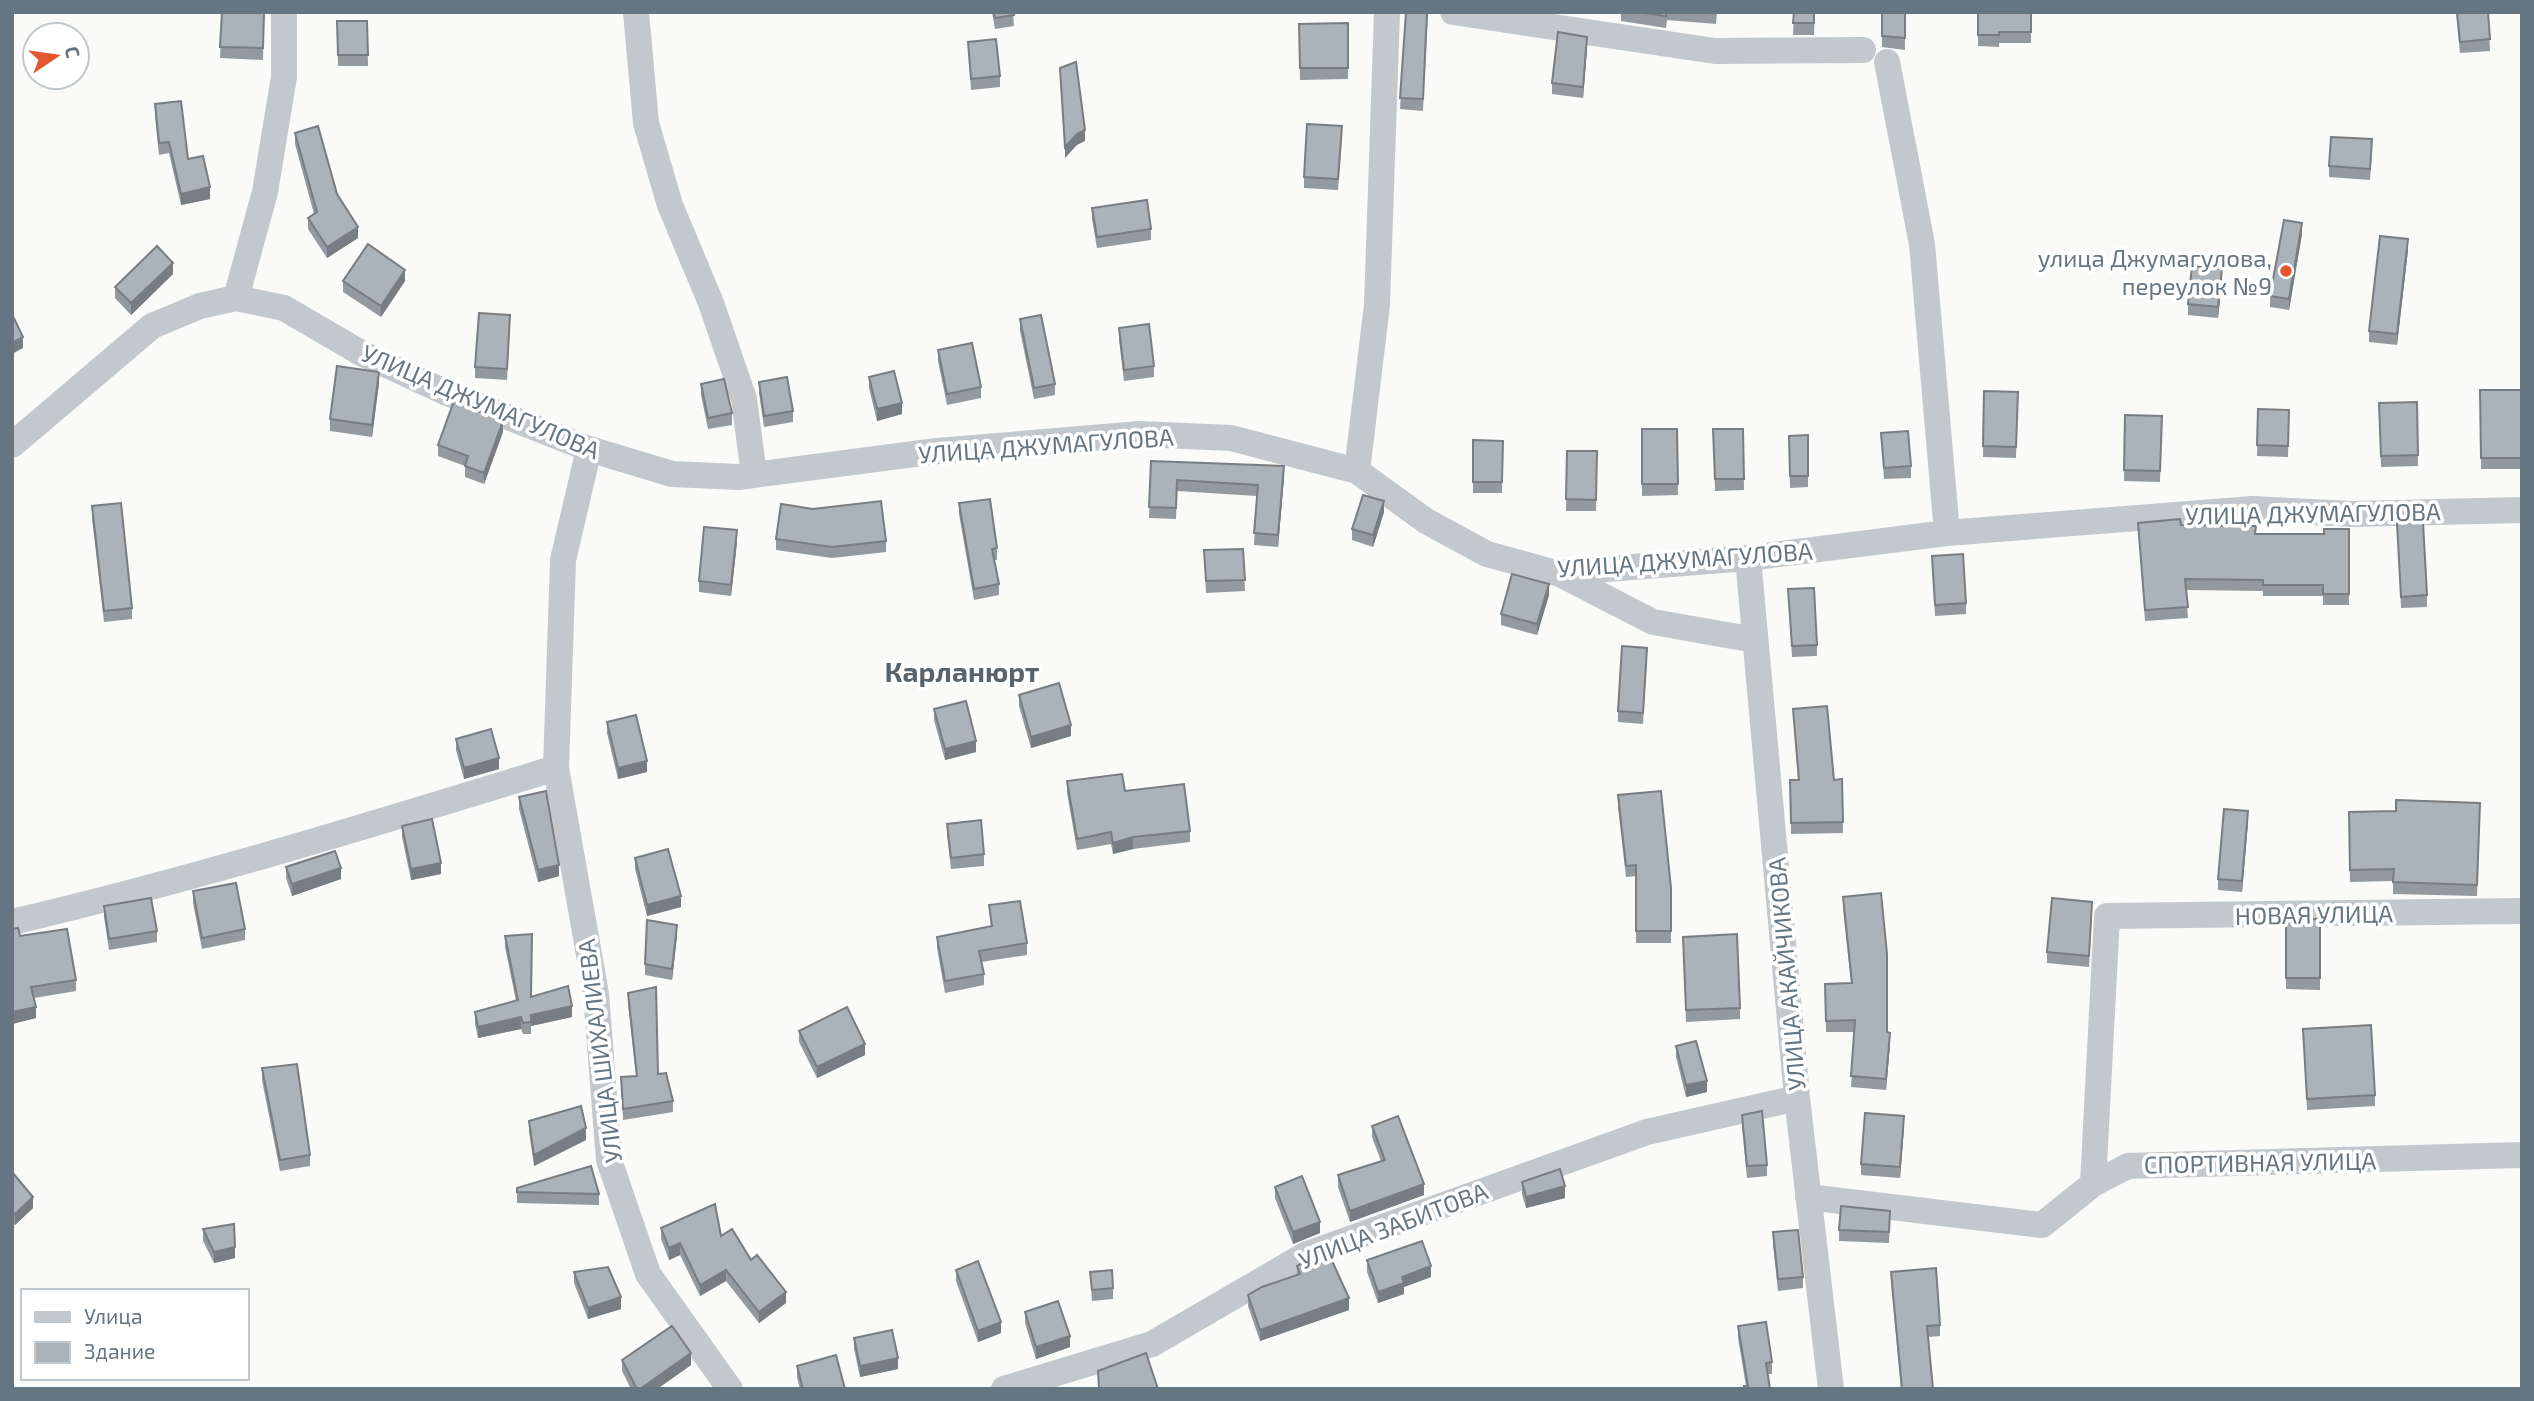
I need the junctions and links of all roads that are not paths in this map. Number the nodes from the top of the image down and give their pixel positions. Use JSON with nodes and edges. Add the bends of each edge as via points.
{"nodes":[{"id":1,"x":284,"y":12,"type":"edge"},
{"id":2,"x":636,"y":12,"type":"edge"},
{"id":3,"x":1387,"y":12,"type":"edge"},
{"id":4,"x":1453,"y":12,"type":"edge"},
{"id":5,"x":1863,"y":50,"type":"dead end"},
{"id":6,"x":1887,"y":62,"type":"dead end"},
{"id":7,"x":236,"y":298,"type":"junction"},
{"id":8,"x":12,"y":445,"type":"edge"},
{"id":9,"x":589,"y":449,"type":"junction"},
{"id":10,"x":1357,"y":471,"type":"junction"},
{"id":11,"x":754,"y":475,"type":"junction"},
{"id":12,"x":2522,"y":510,"type":"edge"},
{"id":13,"x":1947,"y":533,"type":"junction"},
{"id":14,"x":1748,"y":558,"type":"junction"},
{"id":15,"x":1556,"y":573,"type":"junction"},
{"id":16,"x":1755,"y":640,"type":"junction"},
{"id":17,"x":556,"y":768,"type":"junction"},
{"id":18,"x":2522,"y":911,"type":"edge"},
{"id":19,"x":12,"y":922,"type":"edge"},
{"id":20,"x":1797,"y":1098,"type":"junction"},
{"id":21,"x":2522,"y":1156,"type":"edge"},
{"id":22,"x":2092,"y":1184,"type":"junction"},
{"id":23,"x":1808,"y":1197,"type":"junction"},
{"id":24,"x":730,"y":1389,"type":"edge"},
{"id":25,"x":1004,"y":1389,"type":"edge"},
{"id":26,"x":1832,"y":1389,"type":"edge"}],
"edges":[{"from":1,"to":7,"type":"street","via":[[284,77],[265,192]]},
{"from":2,"to":11,"type":"street","via":[[646,123],[670,205],[744,399]]},
{"from":3,"to":10,"type":"street","via":[[1377,304]]},
{"from":4,"to":5,"type":"street","via":[[1715,51]]},
{"from":6,"to":13,"type":"street","via":[[1922,244]]},
{"from":7,"to":8,"type":"street","name":"УЛИЦА ДЖУМАГУЛОВА","via":[[200,306],[152,326]]},
{"from":7,"to":9,"type":"street","name":"УЛИЦА ДЖУМАГУЛОВА","via":[[284,308],[361,353],[447,393]]},
{"from":9,"to":11,"type":"street","name":"УЛИЦА ДЖУМАГУЛОВА","via":[[673,474]]},
{"from":9,"to":17,"type":"street","name":"УЛИЦА ШИХАЛИЕВА","via":[[563,560]]},
{"from":10,"to":11,"type":"street","name":"УЛИЦА ДЖУМАГУЛОВА","via":[[1231,438],[1140,434],[937,450]]},
{"from":10,"to":15,"type":"street","name":"УЛИЦА ДЖУМАГУЛОВА","via":[[1426,521],[1488,554]]},
{"from":12,"to":13,"type":"street","name":"УЛИЦА ДЖУМАГУЛОВА","via":[[2353,514],[2252,509]]},
{"from":13,"to":14,"type":"street","name":"УЛИЦА ДЖУМАГУЛОВА"},
{"from":14,"to":15,"type":"street","name":"УЛИЦА ДЖУМАГУЛОВА"},
{"from":14,"to":16,"type":"street","name":"УЛИЦА АКАЙЧИКОВА"},
{"from":15,"to":16,"type":"street","via":[[1653,622]]},
{"from":16,"to":20,"type":"street","name":"УЛИЦА АКАЙЧИКОВА"},
{"from":17,"to":19,"type":"street","via":[[122,895]]},
{"from":17,"to":24,"type":"street","name":"УЛИЦА ШИХАЛИЕВА","via":[[596,993],[610,1160],[648,1274]]},
{"from":18,"to":22,"type":"street","name":"НОВАЯ УЛИЦА","via":[[2106,916]]},
{"from":20,"to":23,"type":"street","name":"УЛИЦА АКАЙЧИКОВА"},
{"from":20,"to":25,"type":"street","name":"УЛИЦА ЗАБИТОВА","via":[[1647,1132],[1305,1255],[1152,1344]]},
{"from":21,"to":22,"type":"street","name":"СПОРТИВНАЯ УЛИЦА","via":[[2128,1166]]},
{"from":22,"to":23,"type":"street","name":"СПОРТИВНАЯ УЛИЦА","via":[[2042,1225]]},
{"from":23,"to":26,"type":"street","name":"УЛИЦА АКАЙЧИКОВА"}]}
